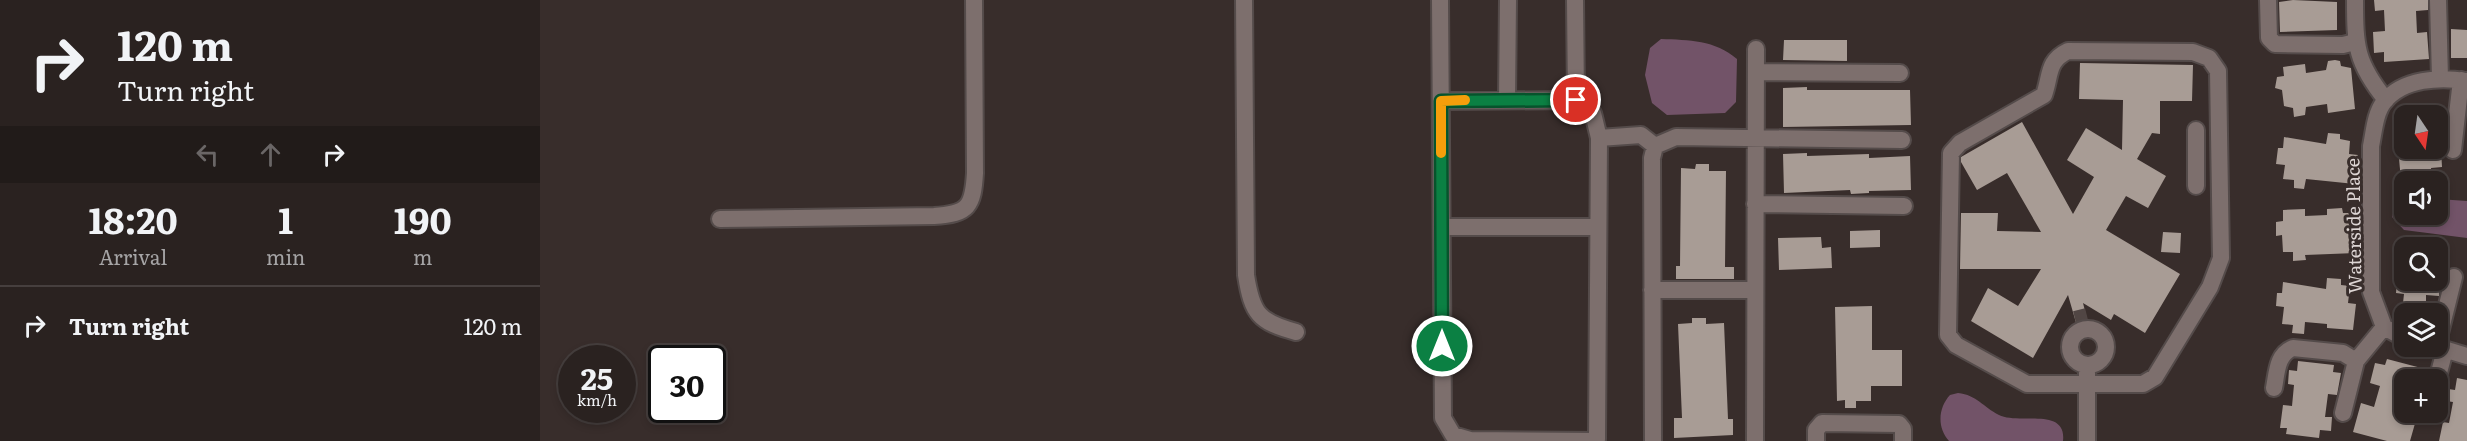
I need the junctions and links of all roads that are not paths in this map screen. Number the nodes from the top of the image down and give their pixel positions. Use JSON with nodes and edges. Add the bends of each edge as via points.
{"nodes":[{"id":1,"x":974,"y":0,"type":"edge"},
{"id":2,"x":1244,"y":0,"type":"edge"},
{"id":3,"x":1440,"y":0,"type":"edge"},
{"id":4,"x":1508,"y":0,"type":"edge"},
{"id":5,"x":1575,"y":0,"type":"edge"},
{"id":6,"x":2268,"y":0,"type":"edge"},
{"id":7,"x":2355,"y":0,"type":"edge"},
{"id":8,"x":2438,"y":0,"type":"edge"},
{"id":9,"x":2355,"y":42,"type":"junction"},
{"id":10,"x":1756,"y":49,"type":"dead end"},
{"id":11,"x":1756,"y":72,"type":"junction"},
{"id":12,"x":1900,"y":73,"type":"dead end"},
{"id":13,"x":2440,"y":79,"type":"junction"},
{"id":14,"x":2464,"y":80,"type":"edge"},
{"id":15,"x":1507,"y":100,"type":"junction"},
{"id":16,"x":1576,"y":100,"type":"junction"},
{"id":17,"x":2385,"y":100,"type":"junction"},
{"id":18,"x":1441,"y":101,"type":"junction"},
{"id":19,"x":2196,"y":130,"type":"dead end"},
{"id":20,"x":1599,"y":138,"type":"junction"},
{"id":21,"x":1756,"y":138,"type":"junction"},
{"id":22,"x":1902,"y":140,"type":"dead end"},
{"id":23,"x":1655,"y":146,"type":"junction"},
{"id":24,"x":2453,"y":150,"type":"dead end"},
{"id":25,"x":2196,"y":152,"type":"junction"},
{"id":26,"x":2221,"y":152,"type":"junction"},
{"id":27,"x":2196,"y":186,"type":"dead end"},
{"id":28,"x":1755,"y":204,"type":"junction"},
{"id":29,"x":1904,"y":206,"type":"dead end"},
{"id":30,"x":720,"y":219,"type":"dead end"},
{"id":31,"x":1442,"y":227,"type":"junction"},
{"id":32,"x":1598,"y":227,"type":"junction"},
{"id":33,"x":2454,"y":277,"type":"dead end"},
{"id":34,"x":1652,"y":290,"type":"junction"},
{"id":35,"x":1754,"y":290,"type":"junction"},
{"id":36,"x":2448,"y":303,"type":"edge"},
{"id":37,"x":2384,"y":327,"type":"junction"},
{"id":38,"x":1296,"y":332,"type":"dead end"},
{"id":39,"x":2394,"y":332,"type":"edge"},
{"id":40,"x":2106,"y":341,"type":"junction"},
{"id":41,"x":2070,"y":349,"type":"junction"},
{"id":42,"x":2448,"y":349,"type":"edge"},
{"id":43,"x":2467,"y":356,"type":"edge"},
{"id":44,"x":2356,"y":361,"type":"junction"},
{"id":45,"x":2087,"y":365,"type":"junction"},
{"id":46,"x":2087,"y":384,"type":"junction"},
{"id":47,"x":2274,"y":388,"type":"dead end"},
{"id":48,"x":2343,"y":412,"type":"dead end"},
{"id":49,"x":1597,"y":440,"type":"edge"},
{"id":50,"x":1653,"y":441,"type":"edge"},
{"id":51,"x":1755,"y":441,"type":"edge"},
{"id":52,"x":1816,"y":441,"type":"edge"},
{"id":53,"x":1903,"y":441,"type":"edge"},
{"id":54,"x":2087,"y":441,"type":"edge"}],
"edges":[{"from":1,"to":30,"type":"street","via":[[975,172],[974,194],[968,206],[954,215]]},
{"from":2,"to":38,"type":"street","via":[[1247,284],[1258,316],[1274,326]]},
{"from":3,"to":18,"type":"street"},
{"from":4,"to":15,"type":"street"},
{"from":5,"to":16,"type":"street"},
{"from":6,"to":9,"type":"street","via":[[2269,38],[2275,44]]},
{"from":7,"to":9,"type":"street"},
{"from":8,"to":13,"type":"street"},
{"from":9,"to":17,"type":"street","via":[[2366,71]]},
{"from":10,"to":11,"type":"street"},
{"from":11,"to":12,"type":"street"},
{"from":11,"to":21,"type":"street"},
{"from":13,"to":14,"type":"street"},
{"from":13,"to":17,"type":"street","via":[[2412,84]]},
{"from":14,"to":24,"type":"street"},
{"from":15,"to":16,"type":"street"},
{"from":15,"to":18,"type":"street"},
{"from":16,"to":20,"type":"street","via":[[1593,113]]},
{"from":17,"to":37,"type":"street","name":"Waterside Place","via":[[2371,146],[2371,292]]},
{"from":18,"to":31,"type":"street"},
{"from":19,"to":25,"type":"street"},
{"from":20,"to":23,"type":"street","via":[[1641,135]]},
{"from":20,"to":32,"type":"street"},
{"from":21,"to":22,"type":"street"},
{"from":21,"to":23,"type":"street","via":[[1676,137]]},
{"from":21,"to":28,"type":"street"},
{"from":23,"to":34,"type":"street"},
{"from":25,"to":26,"type":"street"},
{"from":25,"to":27,"type":"street"},
{"from":26,"to":46,"type":"street","via":[[2221,258],[2210,287],[2155,377],[2143,384]]},
{"from":26,"to":46,"type":"street","via":[[2220,81],[2216,64],[2209,58],[2193,52],[2068,51],[2050,65],[2044,94],[1960,143],[1951,153],[1948,335],[1956,345],[2027,384]]},
{"from":28,"to":29,"type":"street"},
{"from":28,"to":35,"type":"street"},
{"from":31,"to":32,"type":"street"},
{"from":31,"to":49,"type":"street","via":[[1443,418],[1453,435],[1470,440]]},
{"from":32,"to":49,"type":"street"},
{"from":33,"to":36,"type":"street"},
{"from":34,"to":35,"type":"street"},
{"from":34,"to":50,"type":"street"},
{"from":35,"to":51,"type":"street"},
{"from":37,"to":39,"type":"street"},
{"from":37,"to":44,"type":"street"},
{"from":40,"to":41,"type":"street","via":[[2094,329],[2082,329],[2072,337]]},
{"from":40,"to":41,"type":"street","via":[[2105,330],[2081,317],[2065,334]]},
{"from":40,"to":45,"type":"street","via":[[2103,358]]},
{"from":41,"to":45,"type":"street","via":[[2076,360]]},
{"from":42,"to":43,"type":"street"},
{"from":44,"to":47,"type":"street","via":[[2343,353],[2293,348],[2280,358]]},
{"from":44,"to":48,"type":"street"},
{"from":45,"to":46,"type":"street"},
{"from":46,"to":54,"type":"street"},
{"from":52,"to":53,"type":"street","via":[[1816,430],[1822,423],[1899,424]]}]}
